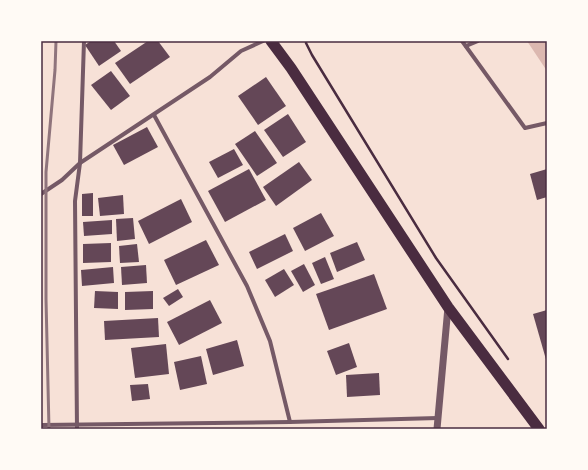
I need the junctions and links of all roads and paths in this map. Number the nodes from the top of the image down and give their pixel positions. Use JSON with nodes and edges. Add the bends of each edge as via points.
{"nodes":[{"id":1,"x":84,"y":41,"type":"edge"},
{"id":2,"x":263,"y":41,"type":"edge"},
{"id":3,"x":272,"y":41,"type":"edge"},
{"id":4,"x":306,"y":41,"type":"edge"},
{"id":5,"x":462,"y":41,"type":"edge"},
{"id":6,"x":478,"y":41,"type":"edge"},
{"id":7,"x":466,"y":46,"type":"junction"},
{"id":8,"x":154,"y":115,"type":"junction"},
{"id":9,"x":547,"y":123,"type":"edge"},
{"id":10,"x":80,"y":163,"type":"junction"},
{"id":11,"x":41,"y":194,"type":"edge"},
{"id":12,"x":448,"y":307,"type":"junction"},
{"id":13,"x":510,"y":361,"type":"dead end"},
{"id":14,"x":438,"y":418,"type":"junction"},
{"id":15,"x":290,"y":422,"type":"junction"},
{"id":16,"x":41,"y":425,"type":"edge"},
{"id":17,"x":77,"y":427,"type":"edge"},
{"id":18,"x":438,"y":429,"type":"edge"},
{"id":19,"x":539,"y":429,"type":"edge"}],
"edges":[{"from":1,"to":10,"type":"street"},
{"from":2,"to":8,"type":"street","via":[[241,51],[210,78]]},
{"from":3,"to":12,"type":"highway"},
{"from":4,"to":13,"type":"path","via":[[312,55],[436,258]]},
{"from":5,"to":7,"type":"street"},
{"from":6,"to":7,"type":"street"},
{"from":7,"to":9,"type":"street","via":[[525,128]]},
{"from":8,"to":10,"type":"street"},
{"from":8,"to":15,"type":"street","via":[[247,286],[270,341]]},
{"from":10,"to":11,"type":"street","via":[[62,180]]},
{"from":10,"to":17,"type":"street","via":[[76,201]]},
{"from":12,"to":14,"type":"street"},
{"from":12,"to":19,"type":"highway"},
{"from":14,"to":15,"type":"street"},
{"from":14,"to":18,"type":"street"},
{"from":15,"to":17,"type":"street"},
{"from":16,"to":17,"type":"street"}]}
